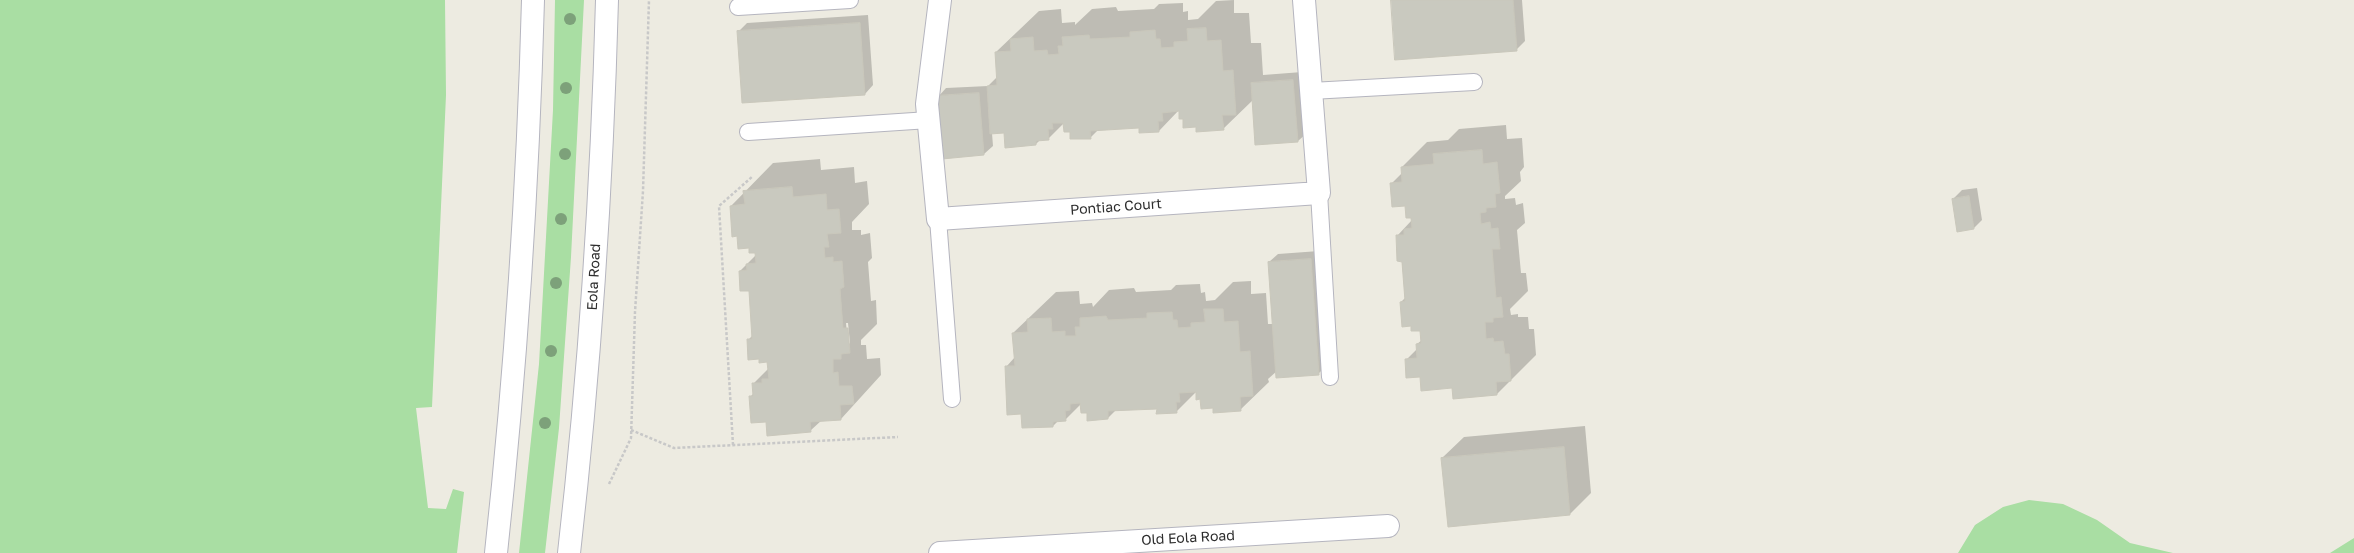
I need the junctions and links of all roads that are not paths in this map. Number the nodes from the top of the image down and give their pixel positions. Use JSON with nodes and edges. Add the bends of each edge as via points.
{"nodes":[{"id":1,"x":533,"y":0,"type":"edge"},
{"id":2,"x":607,"y":0,"type":"edge"},
{"id":3,"x":850,"y":0,"type":"edge"},
{"id":4,"x":940,"y":0,"type":"edge"},
{"id":5,"x":1304,"y":0,"type":"edge"},
{"id":6,"x":738,"y":7,"type":"dead end"},
{"id":7,"x":1474,"y":82,"type":"dead end"},
{"id":8,"x":1311,"y":91,"type":"junction"},
{"id":9,"x":929,"y":120,"type":"junction"},
{"id":10,"x":748,"y":132,"type":"dead end"},
{"id":11,"x":1319,"y":193,"type":"junction"},
{"id":12,"x":938,"y":219,"type":"junction"},
{"id":13,"x":1330,"y":377,"type":"dead end"},
{"id":14,"x":952,"y":400,"type":"dead end"},
{"id":15,"x":1388,"y":526,"type":"dead end"},
{"id":16,"x":496,"y":553,"type":"edge"},
{"id":17,"x":569,"y":553,"type":"edge"},
{"id":18,"x":940,"y":553,"type":"edge"}],
"edges":[{"from":1,"to":16,"type":"street","via":[[512,412]]},
{"from":2,"to":17,"type":"street","name":"Eola Road","via":[[605,93],[590,340]]},
{"from":3,"to":6,"type":"lane"},
{"from":4,"to":9,"type":"street","via":[[927,104]]},
{"from":5,"to":8,"type":"street"},
{"from":7,"to":8,"type":"lane"},
{"from":8,"to":11,"type":"street"},
{"from":9,"to":10,"type":"lane"},
{"from":9,"to":12,"type":"street"},
{"from":11,"to":12,"type":"street","name":"Pontiac Court"},
{"from":11,"to":13,"type":"lane"},
{"from":12,"to":14,"type":"lane"},
{"from":15,"to":18,"type":"street","name":"Old Eola Road"}]}
